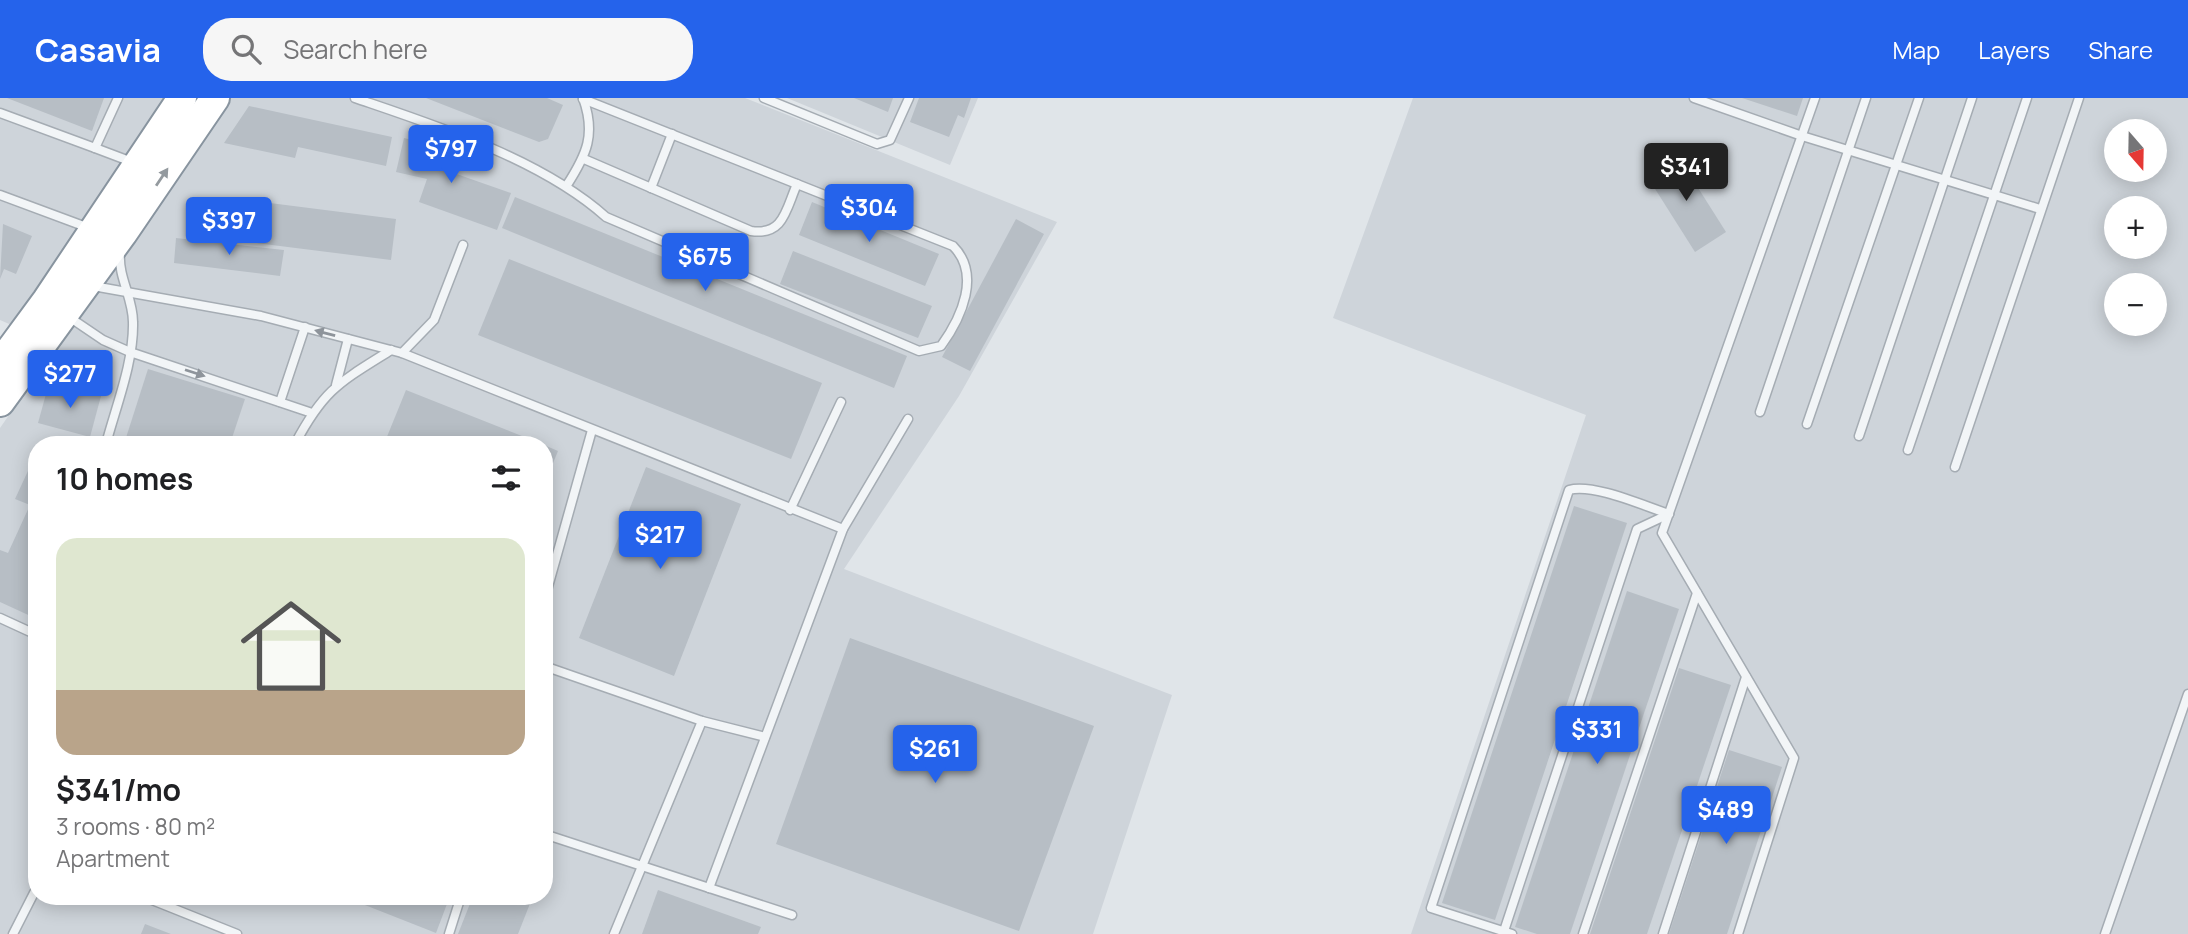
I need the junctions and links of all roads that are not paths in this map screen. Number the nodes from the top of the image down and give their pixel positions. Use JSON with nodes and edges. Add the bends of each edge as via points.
{"nodes":[{"id":1,"x":118,"y":98,"type":"edge"},
{"id":2,"x":182,"y":98,"type":"edge"},
{"id":3,"x":215,"y":98,"type":"edge"},
{"id":4,"x":355,"y":98,"type":"edge"},
{"id":5,"x":764,"y":98,"type":"edge"},
{"id":6,"x":909,"y":98,"type":"edge"},
{"id":7,"x":1694,"y":98,"type":"edge"},
{"id":8,"x":1815,"y":98,"type":"edge"},
{"id":9,"x":1866,"y":98,"type":"edge"},
{"id":10,"x":1919,"y":98,"type":"edge"},
{"id":11,"x":1972,"y":98,"type":"edge"},
{"id":12,"x":2027,"y":98,"type":"edge"},
{"id":13,"x":2079,"y":98,"type":"edge"},
{"id":14,"x":583,"y":99,"type":"edge"},
{"id":15,"x":0,"y":113,"type":"edge"},
{"id":16,"x":672,"y":134,"type":"junction"},
{"id":17,"x":1802,"y":136,"type":"junction"},
{"id":18,"x":95,"y":148,"type":"junction"},
{"id":19,"x":1849,"y":151,"type":"junction"},
{"id":20,"x":584,"y":159,"type":"junction"},
{"id":21,"x":138,"y":164,"type":"junction"},
{"id":22,"x":1896,"y":165,"type":"junction"},
{"id":23,"x":1945,"y":180,"type":"junction"},
{"id":24,"x":797,"y":184,"type":"junction"},
{"id":25,"x":567,"y":186,"type":"junction"},
{"id":26,"x":651,"y":188,"type":"junction"},
{"id":27,"x":0,"y":195,"type":"edge"},
{"id":28,"x":1994,"y":195,"type":"junction"},
{"id":29,"x":2040,"y":209,"type":"junction"},
{"id":30,"x":94,"y":229,"type":"junction"},
{"id":31,"x":123,"y":233,"type":"junction"},
{"id":32,"x":463,"y":245,"type":"dead end"},
{"id":33,"x":75,"y":280,"type":"junction"},
{"id":34,"x":129,"y":293,"type":"junction"},
{"id":35,"x":56,"y":307,"type":"junction"},
{"id":36,"x":305,"y":327,"type":"junction"},
{"id":37,"x":348,"y":339,"type":"junction"},
{"id":38,"x":391,"y":350,"type":"junction"},
{"id":39,"x":130,"y":352,"type":"junction"},
{"id":40,"x":402,"y":352,"type":"junction"},
{"id":41,"x":0,"y":364,"type":"edge"},
{"id":42,"x":336,"y":385,"type":"junction"},
{"id":43,"x":0,"y":402,"type":"edge"},
{"id":44,"x":281,"y":402,"type":"junction"},
{"id":45,"x":841,"y":402,"type":"dead end"},
{"id":46,"x":1760,"y":412,"type":"dead end"},
{"id":47,"x":312,"y":413,"type":"junction"},
{"id":48,"x":908,"y":419,"type":"dead end"},
{"id":49,"x":1807,"y":424,"type":"dead end"},
{"id":50,"x":592,"y":430,"type":"junction"},
{"id":51,"x":108,"y":436,"type":"edge"},
{"id":52,"x":299,"y":436,"type":"edge"},
{"id":53,"x":1859,"y":436,"type":"dead end"},
{"id":54,"x":1908,"y":450,"type":"dead end"},
{"id":55,"x":1955,"y":467,"type":"dead end"},
{"id":56,"x":790,"y":509,"type":"junction"},
{"id":57,"x":1669,"y":514,"type":"junction"},
{"id":58,"x":843,"y":529,"type":"junction"},
{"id":59,"x":554,"y":567,"type":"joint"},
{"id":60,"x":553,"y":570,"type":"edge"},
{"id":61,"x":1697,"y":593,"type":"junction"},
{"id":62,"x":0,"y":618,"type":"edge"},
{"id":63,"x":28,"y":631,"type":"edge"},
{"id":64,"x":553,"y":669,"type":"edge"},
{"id":65,"x":1746,"y":677,"type":"junction"},
{"id":66,"x":2188,"y":694,"type":"edge"},
{"id":67,"x":702,"y":721,"type":"junction"},
{"id":68,"x":765,"y":737,"type":"junction"},
{"id":69,"x":553,"y":837,"type":"edge"},
{"id":70,"x":641,"y":866,"type":"junction"},
{"id":71,"x":709,"y":888,"type":"junction"},
{"id":72,"x":28,"y":905,"type":"edge"},
{"id":73,"x":164,"y":905,"type":"edge"},
{"id":74,"x":458,"y":905,"type":"edge"},
{"id":75,"x":792,"y":915,"type":"dead end"},
{"id":76,"x":1508,"y":933,"type":"edge"},
{"id":77,"x":13,"y":934,"type":"edge"},
{"id":78,"x":237,"y":934,"type":"edge"},
{"id":79,"x":449,"y":934,"type":"edge"},
{"id":80,"x":614,"y":934,"type":"edge"},
{"id":81,"x":1583,"y":934,"type":"edge"},
{"id":82,"x":1663,"y":934,"type":"edge"},
{"id":83,"x":1738,"y":934,"type":"edge"},
{"id":84,"x":2105,"y":934,"type":"edge"}],
"edges":[{"from":1,"to":18,"type":"lane"},
{"from":2,"to":21,"type":"highway"},
{"from":31,"to":3,"type":"highway","one_way":true},
{"from":4,"to":25,"type":"lane","via":[[437,126]]},
{"from":5,"to":6,"type":"lane","via":[[877,144],[890,140]]},
{"from":7,"to":17,"type":"lane"},
{"from":8,"to":17,"type":"lane"},
{"from":9,"to":19,"type":"lane"},
{"from":10,"to":22,"type":"lane"},
{"from":11,"to":23,"type":"lane"},
{"from":12,"to":28,"type":"lane"},
{"from":13,"to":29,"type":"lane"},
{"from":14,"to":16,"type":"lane"},
{"from":14,"to":20,"type":"lane","via":[[591,121]]},
{"from":15,"to":18,"type":"lane"},
{"from":16,"to":24,"type":"lane"},
{"from":16,"to":26,"type":"lane"},
{"from":17,"to":19,"type":"lane"},
{"from":17,"to":57,"type":"lane"},
{"from":18,"to":21,"type":"lane"},
{"from":19,"to":22,"type":"lane"},
{"from":19,"to":46,"type":"lane"},
{"from":20,"to":25,"type":"lane"},
{"from":20,"to":26,"type":"lane"},
{"from":21,"to":30,"type":"highway"},
{"from":22,"to":23,"type":"lane"},
{"from":22,"to":49,"type":"lane"},
{"from":23,"to":28,"type":"lane"},
{"from":23,"to":53,"type":"lane"},
{"from":24,"to":25,"type":"lane","via":[[953,246],[961,254],[967,264],[968,288],[941,346],[919,351],[606,217]]},
{"from":24,"to":26,"type":"lane","via":[[778,226],[767,233],[751,231]]},
{"from":27,"to":30,"type":"lane"},
{"from":28,"to":29,"type":"lane"},
{"from":28,"to":54,"type":"lane"},
{"from":29,"to":55,"type":"lane"},
{"from":30,"to":33,"type":"highway"},
{"from":31,"to":33,"type":"highway"},
{"from":31,"to":34,"type":"lane","via":[[120,267]]},
{"from":32,"to":40,"type":"lane","via":[[434,320]]},
{"from":33,"to":34,"type":"lane"},
{"from":33,"to":35,"type":"highway"},
{"from":34,"to":36,"type":"lane"},
{"from":34,"to":39,"type":"lane","via":[[134,326]]},
{"from":35,"to":39,"type":"lane","via":[[103,340]]},
{"from":35,"to":41,"type":"highway"},
{"from":35,"to":43,"type":"highway"},
{"from":37,"to":36,"type":"lane","one_way":true},
{"from":36,"to":44,"type":"lane"},
{"from":37,"to":38,"type":"lane"},
{"from":37,"to":42,"type":"lane"},
{"from":38,"to":40,"type":"lane"},
{"from":38,"to":42,"type":"lane"},
{"from":39,"to":44,"type":"lane","one_way":true},
{"from":39,"to":51,"type":"lane"},
{"from":40,"to":50,"type":"lane"},
{"from":42,"to":47,"type":"lane"},
{"from":44,"to":47,"type":"lane"},
{"from":45,"to":56,"type":"lane"},
{"from":47,"to":52,"type":"lane"},
{"from":48,"to":58,"type":"lane"},
{"from":50,"to":56,"type":"lane"},
{"from":50,"to":59,"type":"lane"},
{"from":56,"to":58,"type":"lane"},
{"from":57,"to":61,"type":"lane","via":[[1662,533]]},
{"from":57,"to":76,"type":"lane","via":[[1637,529]]},
{"from":57,"to":76,"type":"lane","via":[[1605,494],[1569,490],[1431,908]]},
{"from":58,"to":68,"type":"lane"},
{"from":59,"to":60,"type":"lane"},
{"from":61,"to":65,"type":"lane"},
{"from":61,"to":81,"type":"lane"},
{"from":62,"to":63,"type":"lane"},
{"from":64,"to":67,"type":"lane"},
{"from":65,"to":82,"type":"lane"},
{"from":65,"to":83,"type":"lane","via":[[1794,758]]},
{"from":66,"to":84,"type":"lane"},
{"from":67,"to":68,"type":"lane"},
{"from":67,"to":70,"type":"lane"},
{"from":68,"to":71,"type":"lane"},
{"from":69,"to":70,"type":"lane"},
{"from":70,"to":71,"type":"lane"},
{"from":70,"to":80,"type":"lane"},
{"from":71,"to":75,"type":"lane"},
{"from":72,"to":77,"type":"lane"},
{"from":73,"to":78,"type":"lane"},
{"from":74,"to":79,"type":"lane"}]}
